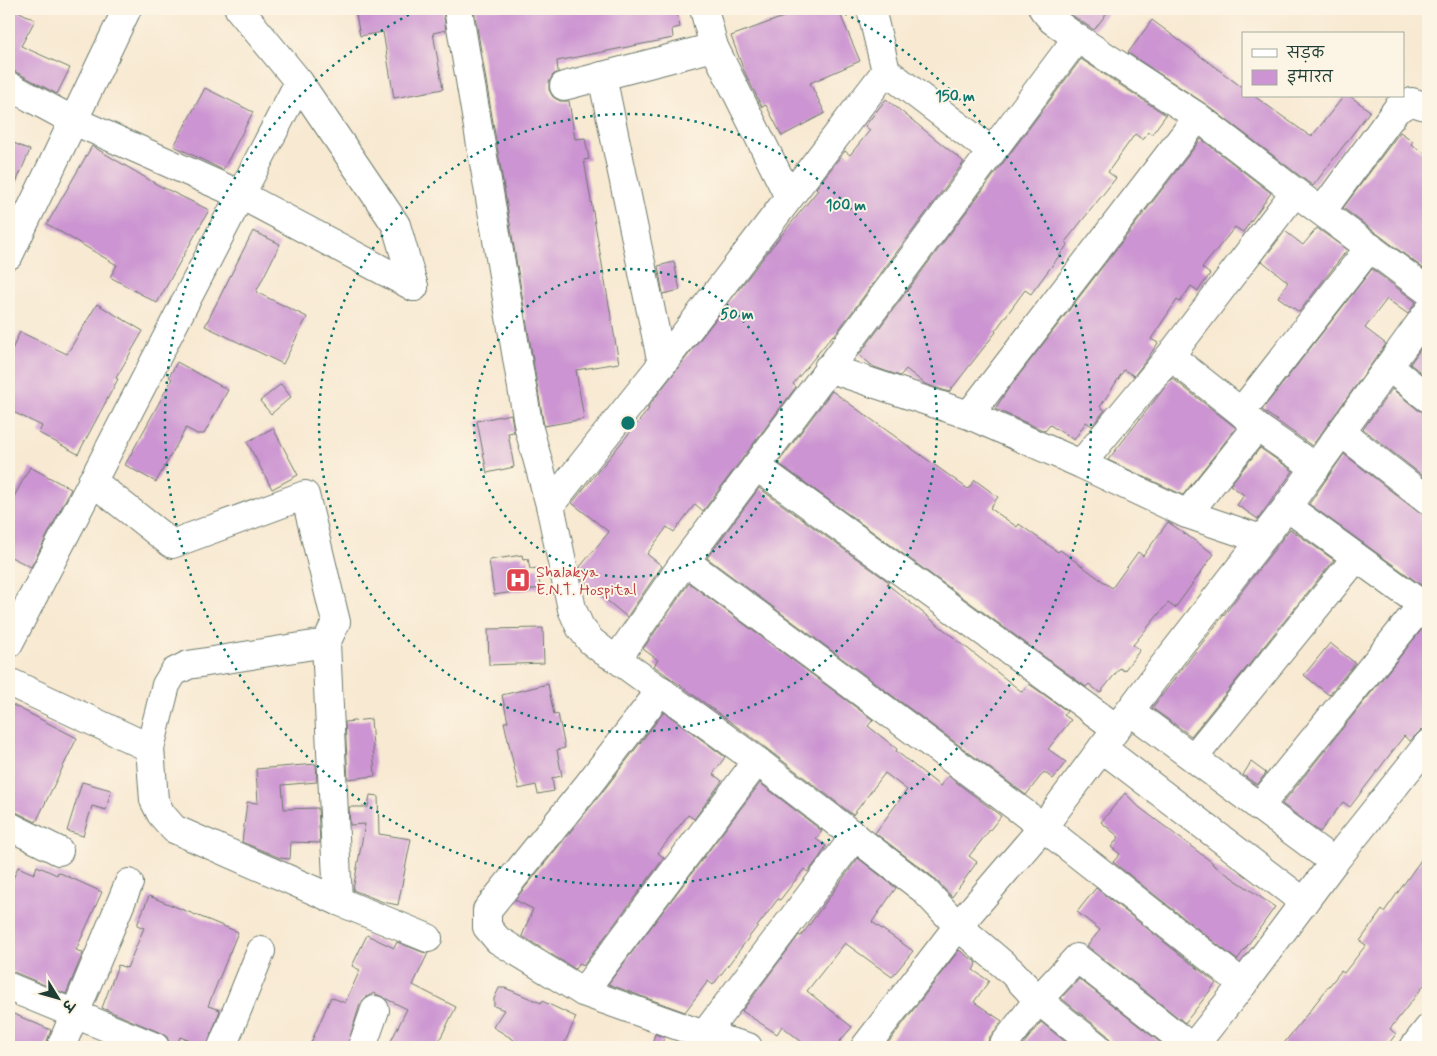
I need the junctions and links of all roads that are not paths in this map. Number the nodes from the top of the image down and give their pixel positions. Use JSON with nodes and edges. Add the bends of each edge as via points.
{"nodes":[{"id":1,"x":127,"y":9,"type":"edge"},
{"id":2,"x":239,"y":9,"type":"edge"},
{"id":3,"x":458,"y":9,"type":"edge"},
{"id":4,"x":704,"y":9,"type":"edge"},
{"id":5,"x":871,"y":9,"type":"edge"},
{"id":6,"x":1042,"y":9,"type":"edge"},
{"id":7,"x":1077,"y":38,"type":"junction"},
{"id":8,"x":714,"y":47,"type":"junction"},
{"id":9,"x":886,"y":71,"type":"junction"},
{"id":10,"x":602,"y":76,"type":"junction"},
{"id":11,"x":299,"y":82,"type":"junction"},
{"id":12,"x":9,"y":86,"type":"edge"},
{"id":13,"x":564,"y":86,"type":"dead end"},
{"id":14,"x":1428,"y":107,"type":"edge"},
{"id":15,"x":1198,"y":117,"type":"junction"},
{"id":16,"x":72,"y":120,"type":"junction"},
{"id":17,"x":991,"y":151,"type":"junction"},
{"id":18,"x":1295,"y":192,"type":"junction"},
{"id":19,"x":241,"y":195,"type":"junction"},
{"id":20,"x":789,"y":197,"type":"junction"},
{"id":21,"x":1322,"y":211,"type":"junction"},
{"id":22,"x":1370,"y":246,"type":"junction"},
{"id":23,"x":9,"y":255,"type":"edge"},
{"id":24,"x":1428,"y":291,"type":"edge"},
{"id":25,"x":1428,"y":312,"type":"edge"},
{"id":26,"x":1170,"y":356,"type":"junction"},
{"id":27,"x":662,"y":364,"type":"junction"},
{"id":28,"x":828,"y":368,"type":"junction"},
{"id":29,"x":1389,"y":368,"type":"junction"},
{"id":30,"x":1428,"y":398,"type":"edge"},
{"id":31,"x":969,"y":415,"type":"junction"},
{"id":32,"x":1249,"y":420,"type":"junction"},
{"id":33,"x":1341,"y":432,"type":"junction"},
{"id":34,"x":1080,"y":464,"type":"junction"},
{"id":35,"x":756,"y":466,"type":"junction"},
{"id":36,"x":1316,"y":468,"type":"junction"},
{"id":37,"x":92,"y":481,"type":"junction"},
{"id":38,"x":1428,"y":500,"type":"edge"},
{"id":39,"x":550,"y":505,"type":"junction"},
{"id":40,"x":1287,"y":508,"type":"junction"},
{"id":41,"x":1187,"y":514,"type":"junction"},
{"id":42,"x":1261,"y":539,"type":"junction"},
{"id":43,"x":1356,"y":558,"type":"junction"},
{"id":44,"x":685,"y":562,"type":"junction"},
{"id":45,"x":1425,"y":607,"type":"edge"},
{"id":46,"x":9,"y":643,"type":"edge"},
{"id":47,"x":326,"y":643,"type":"junction"},
{"id":48,"x":617,"y":659,"type":"junction"},
{"id":49,"x":9,"y":682,"type":"edge"},
{"id":50,"x":661,"y":690,"type":"junction"},
{"id":51,"x":1116,"y":729,"type":"junction"},
{"id":52,"x":1428,"y":744,"type":"edge"},
{"id":53,"x":150,"y":748,"type":"junction"},
{"id":54,"x":1194,"y":758,"type":"junction"},
{"id":55,"x":757,"y":761,"type":"junction"},
{"id":56,"x":1259,"y":807,"type":"junction"},
{"id":57,"x":9,"y":826,"type":"edge"},
{"id":58,"x":1042,"y":827,"type":"junction"},
{"id":59,"x":855,"y":836,"type":"junction"},
{"id":60,"x":59,"y":851,"type":"dead end"},
{"id":61,"x":1334,"y":862,"type":"junction"},
{"id":62,"x":129,"y":883,"type":"dead end"},
{"id":63,"x":338,"y":901,"type":"junction"},
{"id":64,"x":1304,"y":902,"type":"junction"},
{"id":65,"x":958,"y":926,"type":"junction"},
{"id":66,"x":428,"y":938,"type":"dead end"},
{"id":67,"x":261,"y":951,"type":"dead end"},
{"id":68,"x":1243,"y":984,"type":"junction"},
{"id":69,"x":9,"y":987,"type":"edge"},
{"id":70,"x":583,"y":992,"type":"junction"},
{"id":71,"x":1038,"y":1000,"type":"junction"},
{"id":72,"x":375,"y":1010,"type":"dead end"},
{"id":73,"x":74,"y":1014,"type":"junction"},
{"id":74,"x":1428,"y":1029,"type":"edge"},
{"id":75,"x":704,"y":1035,"type":"junction"},
{"id":76,"x":61,"y":1047,"type":"edge"},
{"id":77,"x":154,"y":1047,"type":"edge"},
{"id":78,"x":222,"y":1047,"type":"edge"},
{"id":79,"x":362,"y":1047,"type":"edge"},
{"id":80,"x":748,"y":1047,"type":"edge"},
{"id":81,"x":864,"y":1047,"type":"edge"},
{"id":82,"x":1002,"y":1047,"type":"edge"},
{"id":83,"x":1097,"y":1047,"type":"edge"},
{"id":84,"x":1192,"y":1047,"type":"edge"},
{"id":85,"x":1414,"y":1047,"type":"edge"}],
"edges":[{"from":1,"to":16,"type":"street"},
{"from":2,"to":11,"type":"street"},
{"from":3,"to":39,"type":"street","via":[[529,429]]},
{"from":4,"to":8,"type":"street"},
{"from":5,"to":9,"type":"street"},
{"from":6,"to":7,"type":"street"},
{"from":7,"to":15,"type":"street"},
{"from":7,"to":17,"type":"street"},
{"from":8,"to":10,"type":"street"},
{"from":8,"to":20,"type":"street"},
{"from":9,"to":17,"type":"street"},
{"from":9,"to":20,"type":"street"},
{"from":10,"to":13,"type":"street"},
{"from":10,"to":27,"type":"street"},
{"from":11,"to":19,"type":"street"},
{"from":11,"to":19,"type":"street","via":[[396,225],[414,287]]},
{"from":12,"to":16,"type":"street"},
{"from":14,"to":21,"type":"street","via":[[1412,102],[1397,109]]},
{"from":15,"to":18,"type":"street"},
{"from":15,"to":31,"type":"street"},
{"from":16,"to":19,"type":"street"},
{"from":16,"to":23,"type":"street"},
{"from":17,"to":28,"type":"street"},
{"from":18,"to":21,"type":"street"},
{"from":18,"to":26,"type":"street"},
{"from":19,"to":37,"type":"street"},
{"from":20,"to":27,"type":"street"},
{"from":21,"to":22,"type":"street"},
{"from":22,"to":24,"type":"street"},
{"from":22,"to":32,"type":"street"},
{"from":25,"to":29,"type":"street"},
{"from":26,"to":32,"type":"street"},
{"from":26,"to":34,"type":"street"},
{"from":27,"to":39,"type":"street"},
{"from":28,"to":31,"type":"street"},
{"from":28,"to":35,"type":"street"},
{"from":29,"to":30,"type":"street"},
{"from":29,"to":33,"type":"street"},
{"from":31,"to":34,"type":"street"},
{"from":32,"to":36,"type":"street"},
{"from":32,"to":41,"type":"street"},
{"from":33,"to":36,"type":"street"},
{"from":33,"to":38,"type":"street"},
{"from":34,"to":41,"type":"street"},
{"from":35,"to":44,"type":"street"},
{"from":35,"to":51,"type":"street"},
{"from":36,"to":40,"type":"street"},
{"from":37,"to":46,"type":"street"},
{"from":37,"to":47,"type":"street","via":[[172,544],[305,495],[336,622]]},
{"from":39,"to":48,"type":"street","via":[[572,609],[591,641]]},
{"from":40,"to":42,"type":"street"},
{"from":40,"to":43,"type":"street"},
{"from":41,"to":42,"type":"street"},
{"from":42,"to":51,"type":"street"},
{"from":43,"to":45,"type":"street"},
{"from":43,"to":54,"type":"street"},
{"from":44,"to":48,"type":"street"},
{"from":44,"to":58,"type":"street"},
{"from":45,"to":56,"type":"street"},
{"from":47,"to":53,"type":"street","via":[[188,665],[174,672],[166,685]]},
{"from":47,"to":63,"type":"street"},
{"from":48,"to":50,"type":"street"},
{"from":49,"to":53,"type":"street"},
{"from":50,"to":55,"type":"street"},
{"from":50,"to":70,"type":"street","via":[[487,910],[487,928],[498,940]]},
{"from":51,"to":54,"type":"street"},
{"from":51,"to":58,"type":"street"},
{"from":51,"to":64,"type":"street"},
{"from":52,"to":61,"type":"street"},
{"from":53,"to":63,"type":"street","via":[[154,800],[174,829]]},
{"from":54,"to":56,"type":"street"},
{"from":55,"to":59,"type":"street"},
{"from":55,"to":70,"type":"street"},
{"from":56,"to":61,"type":"street"},
{"from":57,"to":60,"type":"street"},
{"from":58,"to":65,"type":"street"},
{"from":58,"to":68,"type":"street"},
{"from":59,"to":65,"type":"street","via":[[923,889]]},
{"from":59,"to":75,"type":"street"},
{"from":61,"to":64,"type":"street"},
{"from":62,"to":73,"type":"street"},
{"from":63,"to":66,"type":"street"},
{"from":64,"to":68,"type":"street"},
{"from":65,"to":71,"type":"street","via":[[1012,972]]},
{"from":65,"to":81,"type":"street"},
{"from":67,"to":78,"type":"street"},
{"from":68,"to":84,"type":"street"},
{"from":69,"to":73,"type":"street"},
{"from":70,"to":75,"type":"street"},
{"from":71,"to":82,"type":"street"},
{"from":71,"to":83,"type":"street"},
{"from":71,"to":84,"type":"street","via":[[1077,958]]},
{"from":72,"to":79,"type":"street"},
{"from":73,"to":76,"type":"street"},
{"from":73,"to":77,"type":"street"},
{"from":74,"to":85,"type":"street"},
{"from":75,"to":80,"type":"street"}]}
